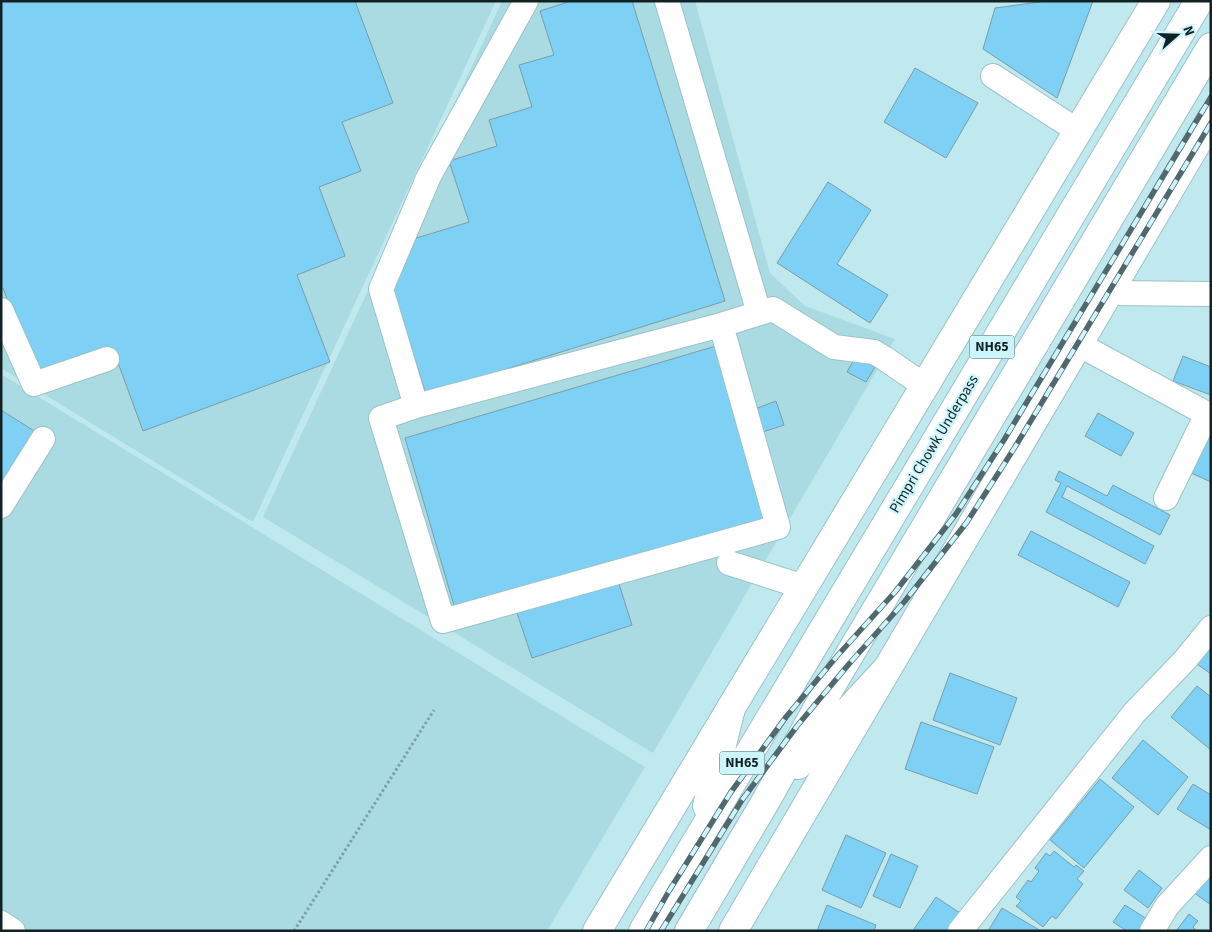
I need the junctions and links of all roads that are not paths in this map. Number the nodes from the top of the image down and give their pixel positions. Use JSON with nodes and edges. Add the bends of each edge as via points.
{"nodes":[{"id":1,"x":526,"y":1,"type":"edge"},
{"id":2,"x":667,"y":1,"type":"edge"},
{"id":3,"x":1156,"y":1,"type":"edge"},
{"id":4,"x":1199,"y":1,"type":"edge"},
{"id":5,"x":1211,"y":47,"type":"edge"},
{"id":6,"x":993,"y":76,"type":"dead end"},
{"id":7,"x":1211,"y":119,"type":"edge"},
{"id":8,"x":1078,"y":131,"type":"junction"},
{"id":9,"x":1108,"y":293,"type":"junction"},
{"id":10,"x":1211,"y":294,"type":"edge"},
{"id":11,"x":1,"y":310,"type":"edge"},
{"id":12,"x":759,"y":313,"type":"junction"},
{"id":13,"x":721,"y":325,"type":"junction"},
{"id":14,"x":1078,"y":344,"type":"junction"},
{"id":15,"x":107,"y":359,"type":"dead end"},
{"id":16,"x":925,"y":386,"type":"junction"},
{"id":17,"x":416,"y":406,"type":"junction"},
{"id":18,"x":43,"y":439,"type":"dead end"},
{"id":19,"x":1166,"y":498,"type":"dead end"},
{"id":20,"x":1,"y":506,"type":"edge"},
{"id":21,"x":729,"y":563,"type":"dead end"},
{"id":22,"x":804,"y":587,"type":"junction"},
{"id":23,"x":1211,"y":628,"type":"edge"},
{"id":24,"x":886,"y":670,"type":"junction"},
{"id":25,"x":731,"y":708,"type":"junction"},
{"id":26,"x":767,"y":799,"type":"junction"},
{"id":27,"x":700,"y":835,"type":"junction"},
{"id":28,"x":1211,"y":858,"type":"edge"},
{"id":29,"x":1,"y":924,"type":"edge"},
{"id":30,"x":13,"y":931,"type":"edge"},
{"id":31,"x":597,"y":931,"type":"edge"},
{"id":32,"x":643,"y":931,"type":"edge"},
{"id":33,"x":688,"y":931,"type":"edge"},
{"id":34,"x":733,"y":931,"type":"edge"},
{"id":35,"x":960,"y":931,"type":"edge"},
{"id":36,"x":1152,"y":931,"type":"edge"}],
"edges":[{"from":1,"to":17,"type":"street","via":[[429,176],[381,289]]},
{"from":2,"to":12,"type":"street"},
{"from":3,"to":8,"type":"main road"},
{"from":4,"to":27,"type":"main road","name":"Pimpri Chowk Underpass","number":"NH65"},
{"from":5,"to":26,"type":"main road","number":"NH65"},
{"from":6,"to":8,"type":"street"},
{"from":7,"to":9,"type":"main road"},
{"from":8,"to":16,"type":"main road"},
{"from":9,"to":10,"type":"street"},
{"from":9,"to":14,"type":"main road"},
{"from":11,"to":15,"type":"street","via":[[34,384]]},
{"from":12,"to":13,"type":"street"},
{"from":12,"to":16,"type":"street","via":[[773,308],[834,347],[874,352]]},
{"from":13,"to":17,"type":"street"},
{"from":13,"to":17,"type":"street","via":[[778,527],[442,621],[381,418]]},
{"from":14,"to":19,"type":"street","via":[[1207,414]]},
{"from":14,"to":24,"type":"main road"},
{"from":16,"to":22,"type":"main road"},
{"from":18,"to":20,"type":"street"},
{"from":21,"to":22,"type":"street"},
{"from":22,"to":25,"type":"main road"},
{"from":23,"to":35,"type":"street","via":[[1135,712]]},
{"from":24,"to":26,"type":"main road"},
{"from":24,"to":34,"type":"main road"},
{"from":25,"to":27,"type":"main road"},
{"from":25,"to":31,"type":"main road"},
{"from":26,"to":33,"type":"main road","number":"NH65"},
{"from":27,"to":32,"type":"main road","number":"NH65"},
{"from":28,"to":36,"type":"street","via":[[1167,906]]},
{"from":29,"to":30,"type":"street"}]}
